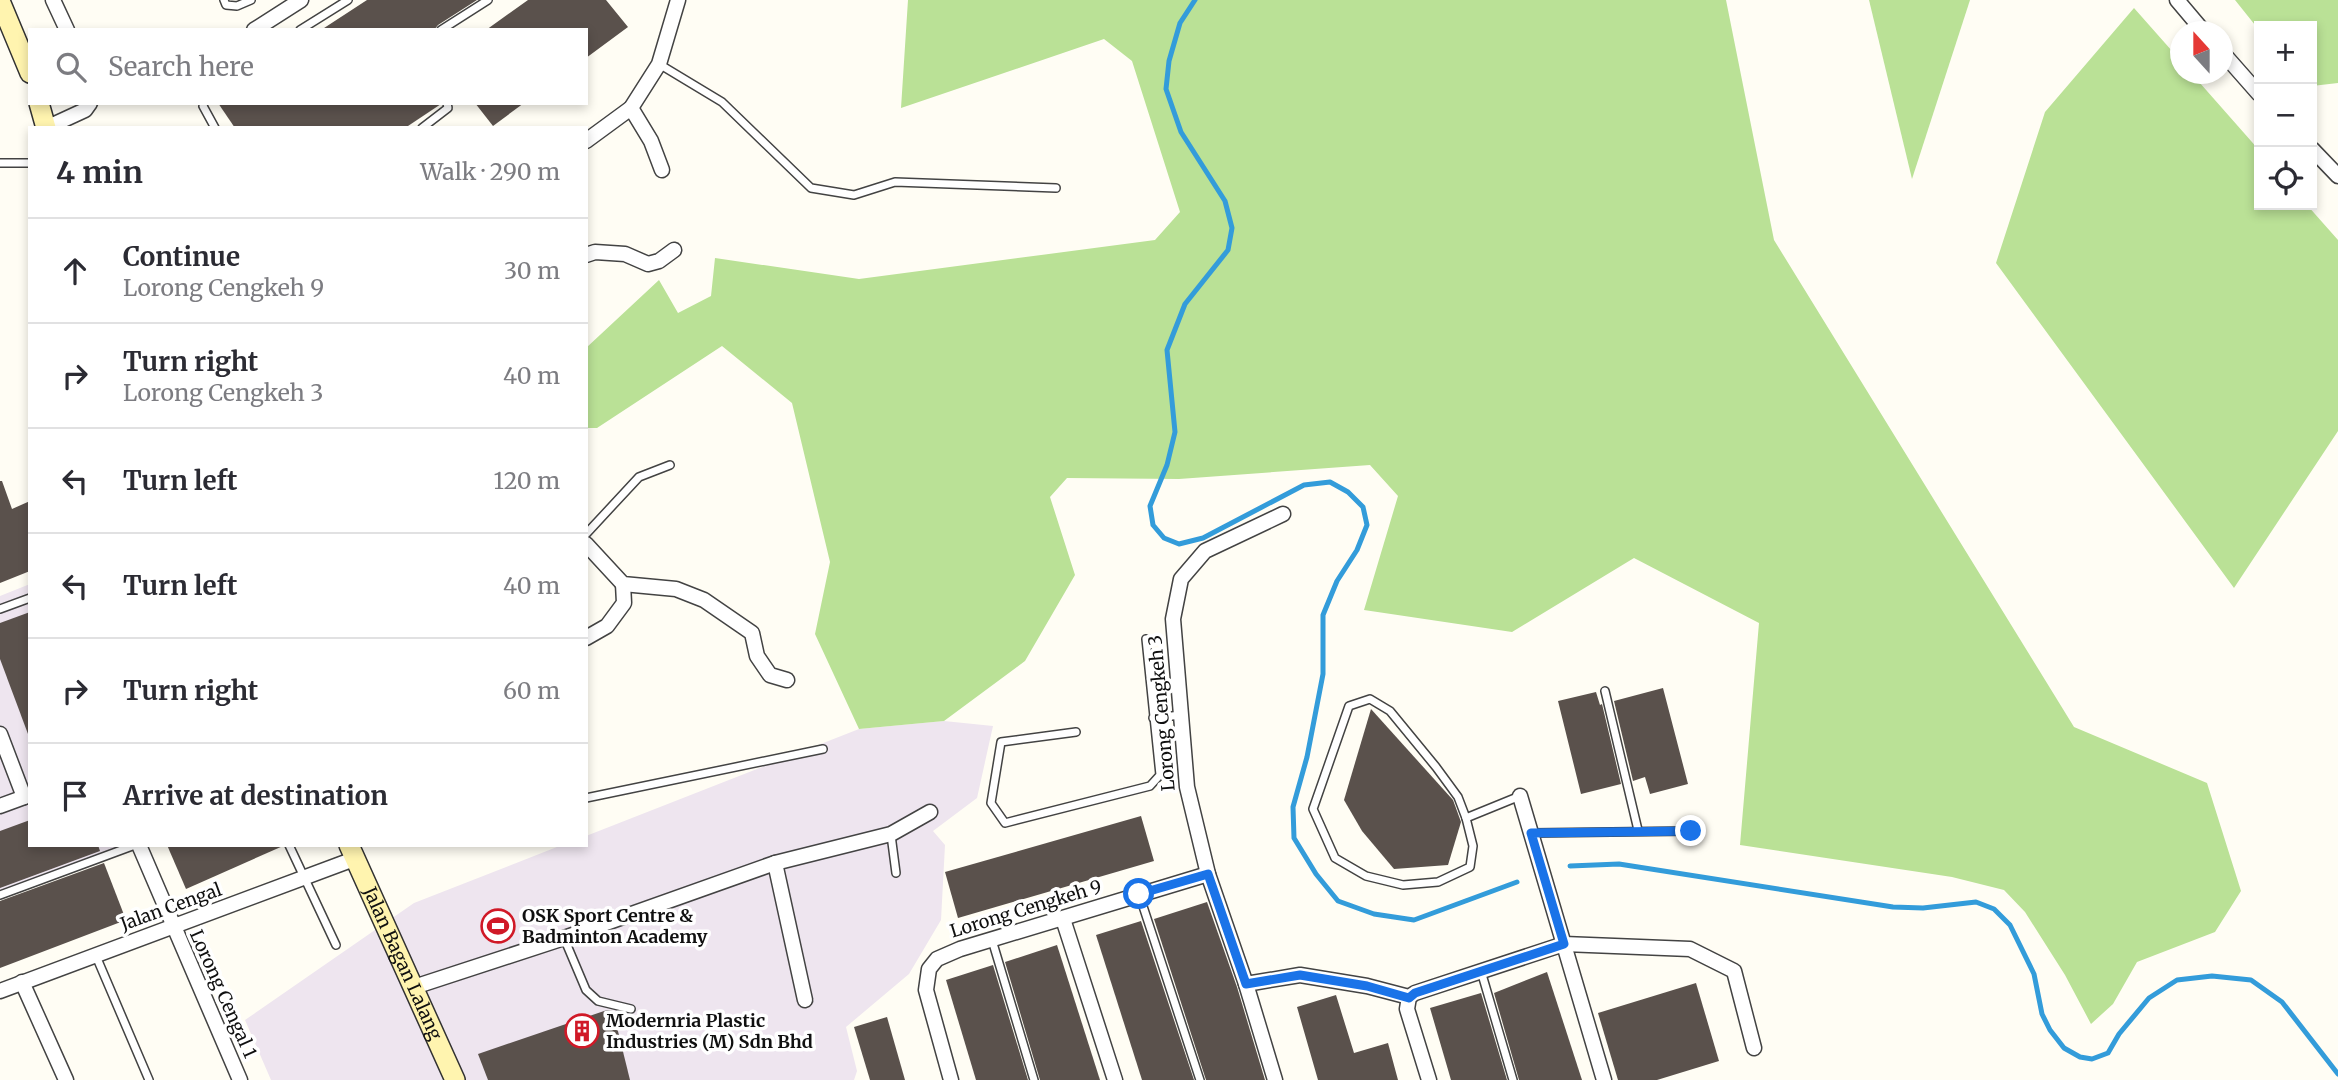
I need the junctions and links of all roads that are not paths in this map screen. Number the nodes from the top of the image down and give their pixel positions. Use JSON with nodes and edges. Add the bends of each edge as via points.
{"nodes":[{"id":1,"x":53,"y":0,"type":"edge"},
{"id":2,"x":224,"y":0,"type":"edge"},
{"id":3,"x":251,"y":0,"type":"edge"},
{"id":4,"x":301,"y":0,"type":"edge"},
{"id":5,"x":348,"y":0,"type":"edge"},
{"id":6,"x":488,"y":0,"type":"edge"},
{"id":7,"x":678,"y":0,"type":"edge"},
{"id":8,"x":2176,"y":0,"type":"edge"},
{"id":9,"x":0,"y":1,"type":"edge"},
{"id":10,"x":286,"y":4,"type":"edge"},
{"id":11,"x":2194,"y":21,"type":"edge"},
{"id":12,"x":66,"y":28,"type":"edge"},
{"id":13,"x":257,"y":28,"type":"edge"},
{"id":14,"x":303,"y":28,"type":"edge"},
{"id":15,"x":444,"y":28,"type":"edge"},
{"id":16,"x":659,"y":64,"type":"junction"},
{"id":17,"x":2233,"y":64,"type":"edge"},
{"id":18,"x":28,"y":68,"type":"edge"},
{"id":19,"x":2254,"y":88,"type":"edge"},
{"id":20,"x":40,"y":105,"type":"edge"},
{"id":21,"x":89,"y":105,"type":"edge"},
{"id":22,"x":203,"y":105,"type":"edge"},
{"id":23,"x":447,"y":105,"type":"edge"},
{"id":24,"x":631,"y":108,"type":"junction"},
{"id":25,"x":45,"y":126,"type":"edge"},
{"id":26,"x":50,"y":126,"type":"edge"},
{"id":27,"x":214,"y":126,"type":"edge"},
{"id":28,"x":425,"y":126,"type":"edge"},
{"id":29,"x":588,"y":140,"type":"edge"},
{"id":30,"x":2317,"y":154,"type":"edge"},
{"id":31,"x":0,"y":163,"type":"edge"},
{"id":32,"x":28,"y":163,"type":"edge"},
{"id":33,"x":662,"y":170,"type":"dead end"},
{"id":34,"x":2338,"y":176,"type":"edge"},
{"id":35,"x":1056,"y":188,"type":"dead end"},
{"id":36,"x":674,"y":250,"type":"dead end"},
{"id":37,"x":588,"y":254,"type":"edge"},
{"id":38,"x":670,"y":465,"type":"dead end"},
{"id":39,"x":1283,"y":514,"type":"dead end"},
{"id":40,"x":588,"y":532,"type":"edge"},
{"id":41,"x":588,"y":546,"type":"edge"},
{"id":42,"x":623,"y":584,"type":"junction"},
{"id":43,"x":28,"y":599,"type":"edge"},
{"id":44,"x":0,"y":609,"type":"edge"},
{"id":45,"x":588,"y":637,"type":"edge"},
{"id":46,"x":1146,"y":639,"type":"dead end"},
{"id":47,"x":787,"y":680,"type":"dead end"},
{"id":48,"x":1605,"y":691,"type":"dead end"},
{"id":49,"x":1181,"y":715,"type":"junction"},
{"id":50,"x":1153,"y":718,"type":"junction"},
{"id":51,"x":1076,"y":732,"type":"dead end"},
{"id":52,"x":0,"y":734,"type":"edge"},
{"id":53,"x":823,"y":749,"type":"dead end"},
{"id":54,"x":27,"y":796,"type":"edge"},
{"id":55,"x":1520,"y":796,"type":"joint"},
{"id":56,"x":588,"y":798,"type":"edge"},
{"id":57,"x":0,"y":806,"type":"edge"},
{"id":58,"x":930,"y":812,"type":"dead end"},
{"id":59,"x":1466,"y":818,"type":"junction"},
{"id":60,"x":1638,"y":831,"type":"junction"},
{"id":61,"x":1691,"y":831,"type":"dead end"},
{"id":62,"x":1531,"y":833,"type":"junction"},
{"id":63,"x":891,"y":834,"type":"junction"},
{"id":64,"x":132,"y":847,"type":"edge"},
{"id":65,"x":138,"y":847,"type":"edge"},
{"id":66,"x":290,"y":847,"type":"edge"},
{"id":67,"x":351,"y":852,"type":"edge"},
{"id":68,"x":775,"y":863,"type":"junction"},
{"id":69,"x":895,"y":873,"type":"dead end"},
{"id":70,"x":1208,"y":874,"type":"junction"},
{"id":71,"x":304,"y":878,"type":"junction"},
{"id":72,"x":1139,"y":894,"type":"junction"},
{"id":73,"x":0,"y":895,"type":"edge"},
{"id":74,"x":1063,"y":919,"type":"junction"},
{"id":75,"x":172,"y":927,"type":"junction"},
{"id":76,"x":564,"y":938,"type":"junction"},
{"id":77,"x":992,"y":940,"type":"junction"},
{"id":78,"x":1564,"y":944,"type":"junction"},
{"id":79,"x":336,"y":945,"type":"dead end"},
{"id":80,"x":95,"y":956,"type":"junction"},
{"id":81,"x":1481,"y":971,"type":"junction"},
{"id":82,"x":22,"y":982,"type":"junction"},
{"id":83,"x":1246,"y":984,"type":"junction"},
{"id":84,"x":414,"y":988,"type":"junction"},
{"id":85,"x":0,"y":991,"type":"edge"},
{"id":86,"x":1409,"y":998,"type":"junction"},
{"id":87,"x":805,"y":1000,"type":"dead end"},
{"id":88,"x":631,"y":1009,"type":"dead end"},
{"id":89,"x":1754,"y":1048,"type":"dead end"},
{"id":90,"x":66,"y":1080,"type":"edge"},
{"id":91,"x":149,"y":1080,"type":"edge"},
{"id":92,"x":240,"y":1080,"type":"edge"},
{"id":93,"x":454,"y":1080,"type":"edge"},
{"id":94,"x":951,"y":1080,"type":"edge"},
{"id":95,"x":1034,"y":1080,"type":"edge"},
{"id":96,"x":1115,"y":1080,"type":"edge"},
{"id":97,"x":1200,"y":1080,"type":"edge"},
{"id":98,"x":1275,"y":1080,"type":"edge"},
{"id":99,"x":1429,"y":1080,"type":"edge"},
{"id":100,"x":1513,"y":1080,"type":"edge"},
{"id":101,"x":1604,"y":1080,"type":"edge"}],
"edges":[{"from":1,"to":12,"type":"street"},
{"from":2,"to":3,"type":"lane","via":[[226,5],[237,6]]},
{"from":4,"to":10,"type":"street"},
{"from":5,"to":14,"type":"lane"},
{"from":6,"to":15,"type":"lane"},
{"from":7,"to":16,"type":"street"},
{"from":8,"to":11,"type":"street"},
{"from":9,"to":18,"type":"main road"},
{"from":10,"to":13,"type":"street"},
{"from":16,"to":24,"type":"street"},
{"from":16,"to":35,"type":"lane","via":[[722,102],[811,188],[854,195],[895,182]]},
{"from":17,"to":19,"type":"street"},
{"from":20,"to":25,"type":"main road"},
{"from":21,"to":26,"type":"street"},
{"from":22,"to":27,"type":"lane"},
{"from":23,"to":28,"type":"lane"},
{"from":24,"to":29,"type":"street"},
{"from":24,"to":33,"type":"street"},
{"from":30,"to":34,"type":"street"},
{"from":31,"to":32,"type":"lane"},
{"from":36,"to":37,"type":"street","via":[[648,264],[625,254]]},
{"from":38,"to":40,"type":"lane","via":[[639,477]]},
{"from":39,"to":49,"type":"street","name":"Lorong Cengkeh 3","via":[[1205,551],[1181,579],[1173,619]]},
{"from":41,"to":42,"type":"street"},
{"from":42,"to":45,"type":"street","via":[[624,603],[607,626]]},
{"from":42,"to":47,"type":"street","via":[[676,589],[704,600],[752,633],[757,656],[770,676]]},
{"from":43,"to":44,"type":"lane"},
{"from":46,"to":50,"type":"lane"},
{"from":48,"to":60,"type":"lane"},
{"from":49,"to":50,"type":"lane"},
{"from":49,"to":70,"type":"street","name":"Lorong Cengkeh 3","via":[[1186,787]]},
{"from":50,"to":51,"type":"lane","via":[[1160,775],[1150,786],[1005,823],[991,803],[1001,742]]},
{"from":52,"to":54,"type":"street"},
{"from":53,"to":56,"type":"lane"},
{"from":54,"to":57,"type":"street"},
{"from":55,"to":59,"type":"lane"},
{"from":55,"to":62,"type":"street"},
{"from":58,"to":63,"type":"street"},
{"from":59,"to":59,"type":"lane","via":[[1473,846],[1470,867],[1438,882],[1403,885],[1366,876],[1335,858],[1313,809],[1349,706],[1370,699],[1390,711],[1458,797]]},
{"from":60,"to":61,"type":"lane"},
{"from":60,"to":62,"type":"lane"},
{"from":62,"to":78,"type":"street"},
{"from":63,"to":68,"type":"street"},
{"from":63,"to":69,"type":"lane"},
{"from":64,"to":73,"type":"lane"},
{"from":65,"to":75,"type":"street","name":"Lorong Cengal 1"},
{"from":66,"to":71,"type":"lane"},
{"from":67,"to":71,"type":"street","name":"Jalan Cengal"},
{"from":67,"to":84,"type":"main road","name":"Jalan Bagan Lalang"},
{"from":68,"to":76,"type":"street"},
{"from":68,"to":87,"type":"street"},
{"from":70,"to":72,"type":"street","name":"Lorong Cengkeh 9"},
{"from":70,"to":83,"type":"street","name":"Lorong Cengkeh 3"},
{"from":71,"to":75,"type":"street","name":"Jalan Cengal"},
{"from":71,"to":79,"type":"lane"},
{"from":72,"to":74,"type":"street","name":"Lorong Cengkeh 9"},
{"from":72,"to":97,"type":"lane"},
{"from":74,"to":77,"type":"street","name":"Lorong Cengkeh 9"},
{"from":74,"to":96,"type":"street"},
{"from":75,"to":80,"type":"street","name":"Jalan Cengal"},
{"from":75,"to":92,"type":"street","name":"Lorong Cengal 1"},
{"from":76,"to":84,"type":"street"},
{"from":76,"to":88,"type":"lane","via":[[586,990],[598,1001]]},
{"from":77,"to":94,"type":"street","name":"Lorong Cengkeh 9","via":[[937,958],[929,969],[926,990]]},
{"from":77,"to":95,"type":"lane"},
{"from":78,"to":81,"type":"street"},
{"from":78,"to":89,"type":"street","via":[[1690,949],[1734,971]]},
{"from":78,"to":101,"type":"street"},
{"from":80,"to":82,"type":"street","name":"Jalan Cengal"},
{"from":80,"to":91,"type":"lane"},
{"from":81,"to":86,"type":"street"},
{"from":81,"to":100,"type":"lane"},
{"from":82,"to":85,"type":"street","name":"Jalan Cengal"},
{"from":82,"to":90,"type":"street"},
{"from":83,"to":86,"type":"street","via":[[1300,975]]},
{"from":83,"to":98,"type":"street","name":"Lorong Cengkeh 3"},
{"from":84,"to":93,"type":"main road","name":"Jalan Bagan Lalang"},
{"from":86,"to":99,"type":"street","via":[[1408,1009]]}]}
